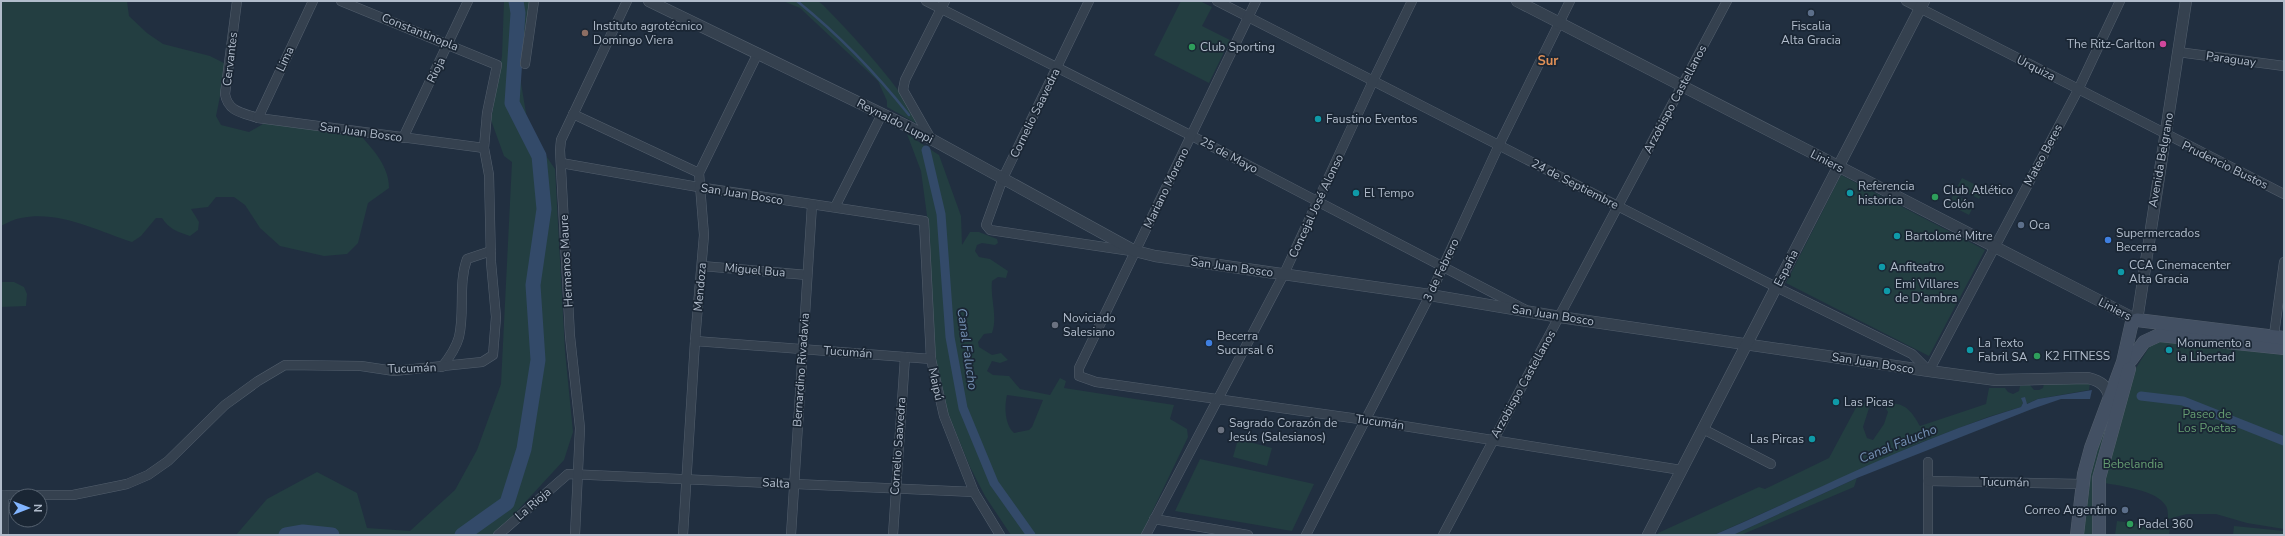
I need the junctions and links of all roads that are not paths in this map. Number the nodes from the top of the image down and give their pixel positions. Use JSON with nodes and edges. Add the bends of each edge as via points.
{"nodes":[{"id":1,"x":237,"y":1,"type":"edge"},
{"id":2,"x":313,"y":1,"type":"edge"},
{"id":3,"x":341,"y":1,"type":"edge"},
{"id":4,"x":468,"y":1,"type":"edge"},
{"id":5,"x":534,"y":1,"type":"edge"},
{"id":6,"x":627,"y":1,"type":"edge"},
{"id":7,"x":649,"y":1,"type":"edge"},
{"id":8,"x":926,"y":1,"type":"edge"},
{"id":9,"x":1089,"y":1,"type":"edge"},
{"id":10,"x":1217,"y":1,"type":"edge"},
{"id":11,"x":1256,"y":1,"type":"edge"},
{"id":12,"x":1412,"y":1,"type":"edge"},
{"id":13,"x":1517,"y":1,"type":"edge"},
{"id":14,"x":1570,"y":1,"type":"edge"},
{"id":15,"x":1727,"y":1,"type":"edge"},
{"id":16,"x":1906,"y":1,"type":"edge"},
{"id":17,"x":2120,"y":1,"type":"edge"},
{"id":18,"x":2186,"y":1,"type":"edge"},
{"id":19,"x":943,"y":5,"type":"edge"},
{"id":20,"x":1922,"y":5,"type":"edge"},
{"id":21,"x":1249,"y":17,"type":"junction"},
{"id":22,"x":1559,"y":22,"type":"junction"},
{"id":23,"x":449,"y":44,"type":"junction"},
{"id":24,"x":2178,"y":52,"type":"junction"},
{"id":25,"x":758,"y":53,"type":"junction"},
{"id":26,"x":525,"y":64,"type":"dead end"},
{"id":27,"x":2284,"y":66,"type":"edge"},
{"id":28,"x":1057,"y":67,"type":"junction"},
{"id":29,"x":1373,"y":81,"type":"junction"},
{"id":30,"x":1680,"y":87,"type":"junction"},
{"id":31,"x":2078,"y":90,"type":"junction"},
{"id":32,"x":238,"y":112,"type":"joint"},
{"id":33,"x":573,"y":114,"type":"junction"},
{"id":34,"x":882,"y":114,"type":"junction"},
{"id":35,"x":258,"y":118,"type":"junction"},
{"id":36,"x":1192,"y":136,"type":"junction"},
{"id":37,"x":2167,"y":136,"type":"junction"},
{"id":38,"x":403,"y":138,"type":"junction"},
{"id":39,"x":931,"y":139,"type":"junction"},
{"id":40,"x":1499,"y":145,"type":"junction"},
{"id":41,"x":484,"y":148,"type":"junction"},
{"id":42,"x":561,"y":163,"type":"junction"},
{"id":43,"x":1838,"y":167,"type":"junction"},
{"id":44,"x":699,"y":173,"type":"junction"},
{"id":45,"x":1003,"y":178,"type":"junction"},
{"id":46,"x":698,"y":187,"type":"junction"},
{"id":47,"x":2284,"y":194,"type":"edge"},
{"id":48,"x":1317,"y":202,"type":"junction"},
{"id":49,"x":812,"y":205,"type":"junction"},
{"id":50,"x":835,"y":207,"type":"junction"},
{"id":51,"x":1619,"y":207,"type":"junction"},
{"id":52,"x":924,"y":221,"type":"joint"},
{"id":53,"x":987,"y":227,"type":"joint"},
{"id":54,"x":1994,"y":248,"type":"junction"},
{"id":55,"x":491,"y":251,"type":"junction"},
{"id":56,"x":1135,"y":251,"type":"junction"},
{"id":57,"x":2284,"y":262,"type":"edge"},
{"id":58,"x":702,"y":266,"type":"junction"},
{"id":59,"x":1443,"y":266,"type":"junction"},
{"id":60,"x":1284,"y":274,"type":"junction"},
{"id":61,"x":807,"y":275,"type":"junction"},
{"id":62,"x":1776,"y":287,"type":"junction"},
{"id":63,"x":1430,"y":295,"type":"junction"},
{"id":64,"x":1530,"y":312,"type":"junction"},
{"id":65,"x":1560,"y":317,"type":"junction"},
{"id":66,"x":2137,"y":320,"type":"junction"},
{"id":67,"x":695,"y":341,"type":"junction"},
{"id":68,"x":2279,"y":342,"type":"edge"},
{"id":69,"x":1747,"y":344,"type":"junction"},
{"id":70,"x":802,"y":349,"type":"junction"},
{"id":71,"x":905,"y":357,"type":"junction"},
{"id":72,"x":930,"y":359,"type":"junction"},
{"id":73,"x":2131,"y":360,"type":"junction"},
{"id":74,"x":442,"y":367,"type":"junction"},
{"id":75,"x":1929,"y":371,"type":"junction"},
{"id":76,"x":1079,"y":376,"type":"joint"},
{"id":77,"x":2110,"y":399,"type":"junction"},
{"id":78,"x":1218,"y":400,"type":"junction"},
{"id":79,"x":1366,"y":420,"type":"junction"},
{"id":80,"x":1703,"y":428,"type":"junction"},
{"id":81,"x":1493,"y":439,"type":"junction"},
{"id":82,"x":578,"y":455,"type":"junction"},
{"id":83,"x":1928,"y":462,"type":"dead end"},
{"id":84,"x":1771,"y":464,"type":"dead end"},
{"id":85,"x":1681,"y":470,"type":"junction"},
{"id":86,"x":578,"y":473,"type":"junction"},
{"id":87,"x":568,"y":474,"type":"junction"},
{"id":88,"x":686,"y":479,"type":"junction"},
{"id":89,"x":1928,"y":481,"type":"junction"},
{"id":90,"x":793,"y":484,"type":"junction"},
{"id":91,"x":2082,"y":484,"type":"junction"},
{"id":92,"x":895,"y":488,"type":"junction"},
{"id":93,"x":974,"y":492,"type":"junction"},
{"id":94,"x":2,"y":495,"type":"edge"},
{"id":95,"x":1154,"y":519,"type":"junction"},
{"id":96,"x":4,"y":535,"type":"edge"},
{"id":97,"x":498,"y":535,"type":"edge"},
{"id":98,"x":574,"y":535,"type":"edge"},
{"id":99,"x":683,"y":535,"type":"edge"},
{"id":100,"x":791,"y":535,"type":"edge"},
{"id":101,"x":893,"y":535,"type":"edge"},
{"id":102,"x":1000,"y":535,"type":"edge"},
{"id":103,"x":1146,"y":535,"type":"edge"},
{"id":104,"x":1248,"y":535,"type":"edge"},
{"id":105,"x":1306,"y":535,"type":"edge"},
{"id":106,"x":1442,"y":535,"type":"edge"},
{"id":107,"x":1648,"y":535,"type":"edge"},
{"id":108,"x":1928,"y":535,"type":"edge"},
{"id":109,"x":2077,"y":535,"type":"edge"},
{"id":110,"x":2099,"y":535,"type":"edge"}],
"edges":[{"from":1,"to":32,"type":"street","name":"Cervantes","via":[[225,94],[229,104]]},
{"from":2,"to":35,"type":"street","name":"Lima"},
{"from":3,"to":23,"type":"street","name":"Constantinopla"},
{"from":4,"to":23,"type":"street","name":"Rioja"},
{"from":5,"to":26,"type":"street"},
{"from":6,"to":33,"type":"street","name":"Hermanos Maure"},
{"from":7,"to":25,"type":"street","name":"Reynaldo Luppi"},
{"from":8,"to":19,"type":"street","name":"25 de Mayo"},
{"from":9,"to":28,"type":"street","name":"Cornelio Saavedra"},
{"from":10,"to":21,"type":"street","name":"24 de Septiembre"},
{"from":11,"to":21,"type":"street","name":"Mariano Moreno"},
{"from":12,"to":29,"type":"street","name":"Concejal José Alonso"},
{"from":13,"to":22,"type":"street","name":"Liniers"},
{"from":14,"to":22,"type":"street","name":"3 de Febrero"},
{"from":15,"to":30,"type":"street","name":"Arzobispo Castellanos"},
{"from":16,"to":20,"type":"street","name":"Urquiza"},
{"from":17,"to":31,"type":"street","name":"Mateo Beres"},
{"from":18,"to":24,"type":"street","name":"Avenida Belgrano"},
{"from":19,"to":28,"type":"street","name":"25 de Mayo"},
{"from":19,"to":39,"type":"street","via":[[905,80],[903,90]]},
{"from":20,"to":31,"type":"street","name":"Urquiza"},
{"from":20,"to":43,"type":"street","name":"España"},
{"from":21,"to":29,"type":"street","name":"24 de Septiembre"},
{"from":21,"to":36,"type":"street","name":"Mariano Moreno"},
{"from":22,"to":30,"type":"street","name":"Liniers"},
{"from":22,"to":40,"type":"street","name":"3 de Febrero"},
{"from":23,"to":38,"type":"street","name":"Rioja"},
{"from":23,"to":41,"type":"street","name":"Constantinopla","via":[[497,65],[487,113]]},
{"from":24,"to":27,"type":"street","name":"Paraguay"},
{"from":24,"to":37,"type":"street","name":"Avenida Belgrano"},
{"from":25,"to":34,"type":"street","name":"Reynaldo Luppi"},
{"from":25,"to":44,"type":"street","name":"Mendoza"},
{"from":28,"to":36,"type":"street","name":"25 de Mayo"},
{"from":28,"to":45,"type":"street","name":"Cornelio Saavedra"},
{"from":29,"to":40,"type":"street","name":"24 de Septiembre"},
{"from":29,"to":48,"type":"street","name":"Concejal José Alonso"},
{"from":30,"to":43,"type":"street","name":"Liniers"},
{"from":30,"to":51,"type":"street","name":"Arzobispo Castellanos"},
{"from":31,"to":37,"type":"street","name":"Urquiza"},
{"from":31,"to":54,"type":"street","name":"Mateo Beres"},
{"from":32,"to":35,"type":"street","name":"San Juan Bosco"},
{"from":33,"to":42,"type":"street","name":"Hermanos Maure","via":[[561,140]]},
{"from":33,"to":44,"type":"street"},
{"from":34,"to":39,"type":"street","name":"Reynaldo Luppi"},
{"from":34,"to":50,"type":"street"},
{"from":35,"to":38,"type":"street","name":"San Juan Bosco"},
{"from":36,"to":48,"type":"street","name":"25 de Mayo"},
{"from":36,"to":56,"type":"street","name":"Mariano Moreno"},
{"from":37,"to":47,"type":"street","name":"Prudencio Bustos"},
{"from":37,"to":66,"type":"street","name":"Avenida Belgrano","via":[[2150,226]]},
{"from":38,"to":41,"type":"street","name":"San Juan Bosco"},
{"from":39,"to":45,"type":"street","name":"Reynaldo Luppi"},
{"from":40,"to":51,"type":"street","name":"24 de Septiembre"},
{"from":40,"to":59,"type":"street","name":"3 de Febrero"},
{"from":41,"to":55,"type":"street","via":[[489,175]]},
{"from":42,"to":46,"type":"street","name":"San Juan Bosco"},
{"from":42,"to":82,"type":"street","name":"Hermanos Maure","via":[[570,336],[580,428]]},
{"from":43,"to":54,"type":"street","name":"Liniers"},
{"from":43,"to":62,"type":"street","name":"España"},
{"from":44,"to":46,"type":"street","name":"Mendoza"},
{"from":45,"to":53,"type":"street","name":"Cornelio Saavedra","via":[[986,221]]},
{"from":45,"to":56,"type":"street","name":"Reynaldo Luppi"},
{"from":46,"to":49,"type":"street","name":"San Juan Bosco"},
{"from":46,"to":58,"type":"street","name":"Mendoza","via":[[704,235]]},
{"from":48,"to":59,"type":"street","name":"25 de Mayo"},
{"from":48,"to":60,"type":"street","name":"Concejal José Alonso"},
{"from":49,"to":50,"type":"street","name":"San Juan Bosco"},
{"from":49,"to":61,"type":"street","name":"Bernardino Rivadavia"},
{"from":50,"to":52,"type":"street","name":"San Juan Bosco"},
{"from":51,"to":62,"type":"street","name":"24 de Septiembre"},
{"from":51,"to":65,"type":"street","name":"Arzobispo Castellanos"},
{"from":52,"to":72,"type":"street","name":"Maipú"},
{"from":53,"to":56,"type":"street","name":"San Juan Bosco","via":[[990,230]]},
{"from":54,"to":66,"type":"street","name":"Liniers"},
{"from":54,"to":75,"type":"street","name":"Mateo Beres"},
{"from":55,"to":74,"type":"street","via":[[467,259],[463,271],[459,336],[452,354]]},
{"from":55,"to":74,"type":"street","name":"Tucumán","via":[[496,317],[493,354],[482,362]]},
{"from":56,"to":60,"type":"street","name":"San Juan Bosco"},
{"from":56,"to":76,"type":"street","name":"Mariano Moreno","via":[[1079,368]]},
{"from":57,"to":68,"type":"street"},
{"from":58,"to":61,"type":"street","name":"Miguel Bua"},
{"from":58,"to":67,"type":"street","name":"Mendoza"},
{"from":59,"to":63,"type":"street","name":"3 de Febrero"},
{"from":59,"to":64,"type":"street","name":"25 de Mayo"},
{"from":60,"to":63,"type":"street","name":"San Juan Bosco"},
{"from":60,"to":78,"type":"street","name":"Concejal José Alonso"},
{"from":61,"to":70,"type":"street","name":"Bernardino Rivadavia"},
{"from":62,"to":69,"type":"street","name":"España"},
{"from":62,"to":75,"type":"street","name":"24 de Septiembre","via":[[1912,354]]},
{"from":63,"to":64,"type":"street","name":"San Juan Bosco"},
{"from":63,"to":79,"type":"street","name":"3 de Febrero"},
{"from":64,"to":65,"type":"street","name":"San Juan Bosco"},
{"from":65,"to":69,"type":"street","name":"San Juan Bosco"},
{"from":65,"to":81,"type":"street","name":"Arzobispo Castellanos"},
{"from":66,"to":68,"type":"main road"},
{"from":66,"to":73,"type":"main road"},
{"from":66,"to":77,"type":"main road","via":[[2131,324],[2123,362]]},
{"from":67,"to":70,"type":"street","name":"Tucumán"},
{"from":67,"to":88,"type":"street","name":"Mendoza"},
{"from":68,"to":73,"type":"main road","via":[[2160,335],[2144,342]]},
{"from":69,"to":75,"type":"street","name":"San Juan Bosco"},
{"from":69,"to":80,"type":"street","name":"España"},
{"from":70,"to":71,"type":"street","name":"Tucumán"},
{"from":70,"to":90,"type":"street","name":"Bernardino Rivadavia"},
{"from":71,"to":72,"type":"street","name":"Tucumán"},
{"from":71,"to":92,"type":"street","name":"Cornelio Saavedra"},
{"from":72,"to":93,"type":"street","name":"Maipú","via":[[944,416]]},
{"from":73,"to":110,"type":"main road","via":[[2099,478]]},
{"from":74,"to":94,"type":"street","name":"Tucumán","via":[[394,371],[361,366],[285,365],[225,405],[168,461],[148,475],[127,484],[73,495]]},
{"from":75,"to":77,"type":"street","name":"San Juan Bosco","via":[[1996,380],[2088,378],[2102,383]]},
{"from":76,"to":78,"type":"street","name":"Tucumán","via":[[1096,382]]},
{"from":77,"to":91,"type":"main road","via":[[2091,448]]},
{"from":78,"to":79,"type":"street","name":"Tucumán"},
{"from":78,"to":95,"type":"street","name":"Concejal José Alonso"},
{"from":79,"to":81,"type":"street","name":"Tucumán"},
{"from":79,"to":105,"type":"street","name":"3 de Febrero"},
{"from":80,"to":84,"type":"street"},
{"from":80,"to":85,"type":"street","name":"España"},
{"from":81,"to":85,"type":"street","name":"Tucumán"},
{"from":81,"to":106,"type":"street","name":"Arzobispo Castellanos"},
{"from":82,"to":86,"type":"street","name":"Hermanos Maure"},
{"from":82,"to":87,"type":"street","name":"La Rioja"},
{"from":83,"to":89,"type":"street"},
{"from":85,"to":107,"type":"street","name":"España"},
{"from":86,"to":87,"type":"street"},
{"from":86,"to":88,"type":"street","name":"Salta"},
{"from":86,"to":98,"type":"street","name":"Hermanos Maure"},
{"from":87,"to":97,"type":"street","name":"La Rioja"},
{"from":88,"to":90,"type":"street","name":"Salta"},
{"from":88,"to":99,"type":"street","name":"Mendoza"},
{"from":89,"to":91,"type":"street","name":"Tucumán"},
{"from":89,"to":108,"type":"street"},
{"from":90,"to":92,"type":"street","name":"Salta"},
{"from":90,"to":100,"type":"street","name":"Bernardino Rivadavia"},
{"from":91,"to":109,"type":"main road"},
{"from":92,"to":93,"type":"street","name":"Salta"},
{"from":92,"to":101,"type":"street","name":"Cornelio Saavedra"},
{"from":93,"to":102,"type":"street","name":"Maipú"},
{"from":94,"to":96,"type":"street"},
{"from":95,"to":103,"type":"street","name":"Concejal José Alonso"},
{"from":95,"to":104,"type":"street"}]}
